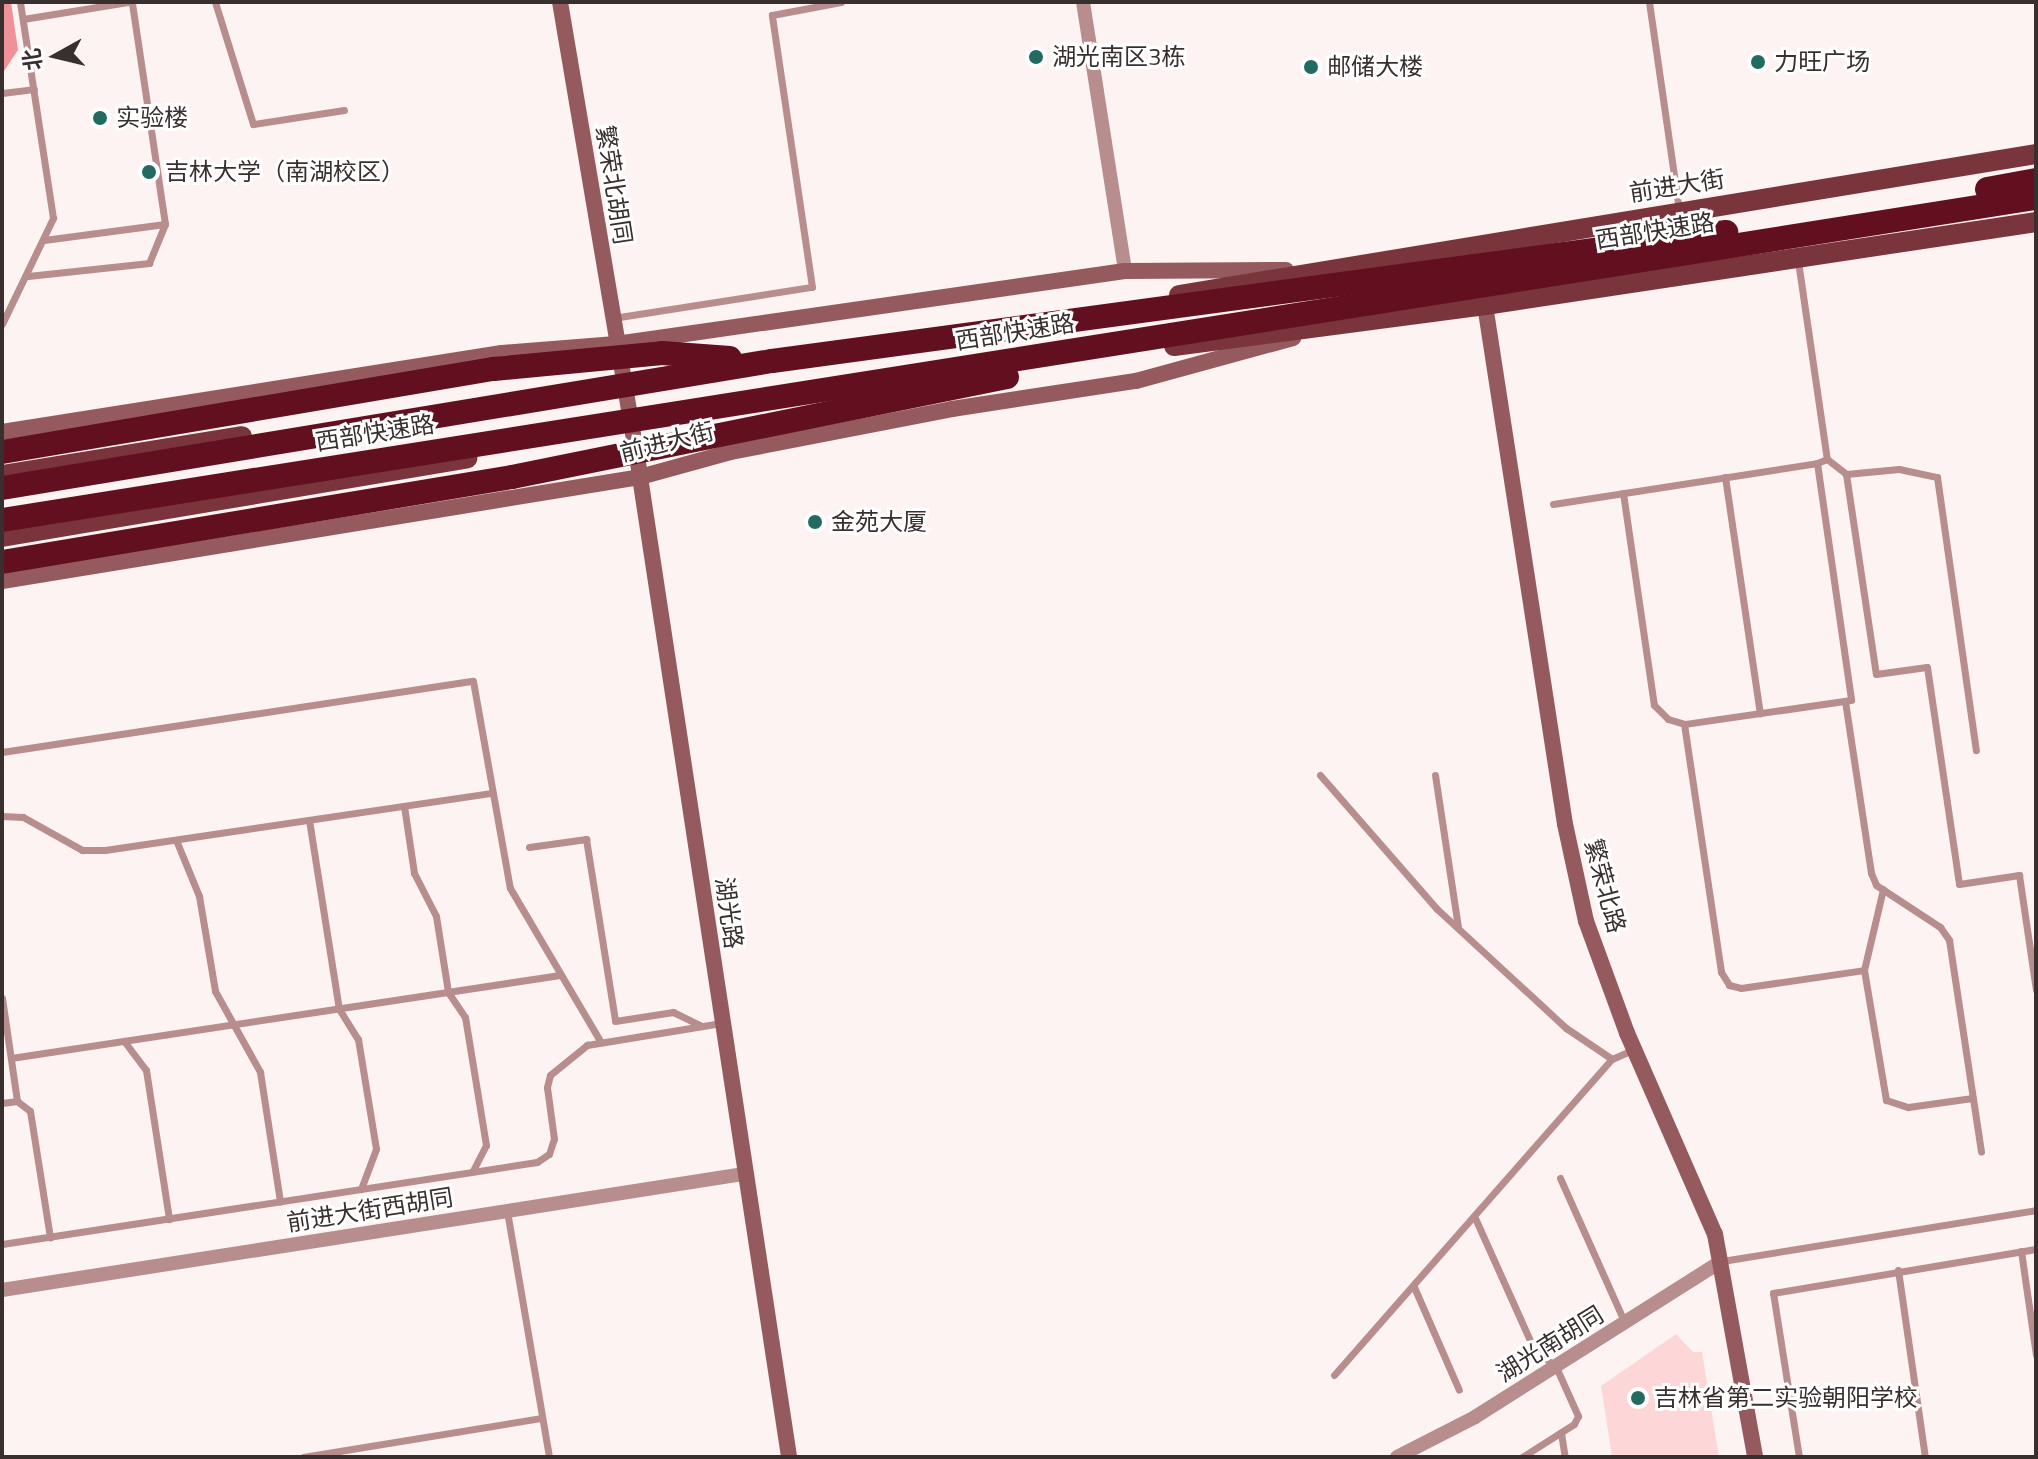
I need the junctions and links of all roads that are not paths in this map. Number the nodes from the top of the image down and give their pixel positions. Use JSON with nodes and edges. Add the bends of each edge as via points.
{"nodes":[{"id":1,"x":20,"y":2,"type":"edge"},
{"id":2,"x":130,"y":2,"type":"edge"},
{"id":3,"x":215,"y":2,"type":"edge"},
{"id":4,"x":560,"y":2,"type":"edge"},
{"id":5,"x":841,"y":2,"type":"edge"},
{"id":6,"x":1083,"y":2,"type":"edge"},
{"id":7,"x":1649,"y":2,"type":"edge"},
{"id":8,"x":23,"y":19,"type":"junction"},
{"id":9,"x":34,"y":89,"type":"junction"},
{"id":10,"x":2,"y":93,"type":"edge"},
{"id":11,"x":344,"y":110,"type":"dead end"},
{"id":12,"x":2036,"y":154,"type":"edge"},
{"id":13,"x":2036,"y":180,"type":"edge"},
{"id":14,"x":2036,"y":198,"type":"edge"},
{"id":15,"x":1680,"y":212,"type":"junction"},
{"id":16,"x":2036,"y":222,"type":"edge"},
{"id":17,"x":165,"y":224,"type":"junction"},
{"id":18,"x":44,"y":240,"type":"junction"},
{"id":19,"x":1797,"y":258,"type":"junction"},
{"id":20,"x":1327,"y":270,"type":"junction"},
{"id":21,"x":1125,"y":271,"type":"junction"},
{"id":22,"x":28,"y":276,"type":"junction"},
{"id":23,"x":1485,"y":305,"type":"junction"},
{"id":24,"x":611,"y":318,"type":"junction"},
{"id":25,"x":2,"y":324,"type":"edge"},
{"id":26,"x":1338,"y":325,"type":"junction"},
{"id":27,"x":1200,"y":331,"type":"junction"},
{"id":28,"x":616,"y":344,"type":"junction"},
{"id":29,"x":772,"y":361,"type":"junction"},
{"id":30,"x":621,"y":376,"type":"junction"},
{"id":31,"x":631,"y":431,"type":"junction"},
{"id":32,"x":2,"y":432,"type":"edge"},
{"id":33,"x":2,"y":452,"type":"edge"},
{"id":34,"x":1827,"y":459,"type":"junction"},
{"id":35,"x":1817,"y":463,"type":"junction"},
{"id":36,"x":1846,"y":474,"type":"junction"},
{"id":37,"x":2,"y":475,"type":"edge"},
{"id":38,"x":640,"y":477,"type":"junction"},
{"id":39,"x":1725,"y":477,"type":"junction"},
{"id":40,"x":2,"y":488,"type":"edge"},
{"id":41,"x":1623,"y":493,"type":"junction"},
{"id":42,"x":1553,"y":504,"type":"dead end"},
{"id":43,"x":2,"y":520,"type":"edge"},
{"id":44,"x":2,"y":537,"type":"edge"},
{"id":45,"x":2,"y":562,"type":"edge"},
{"id":46,"x":2,"y":581,"type":"edge"},
{"id":47,"x":1845,"y":701,"type":"junction"},
{"id":48,"x":1760,"y":713,"type":"junction"},
{"id":49,"x":1684,"y":724,"type":"junction"},
{"id":50,"x":1976,"y":750,"type":"dead end"},
{"id":51,"x":2,"y":752,"type":"edge"},
{"id":52,"x":1320,"y":775,"type":"dead end"},
{"id":53,"x":1435,"y":775,"type":"dead end"},
{"id":54,"x":492,"y":793,"type":"junction"},
{"id":55,"x":404,"y":806,"type":"junction"},
{"id":56,"x":2,"y":816,"type":"edge"},
{"id":57,"x":309,"y":820,"type":"junction"},
{"id":58,"x":176,"y":840,"type":"junction"},
{"id":59,"x":529,"y":847,"type":"dead end"},
{"id":60,"x":1883,"y":889,"type":"junction"},
{"id":61,"x":1459,"y":930,"type":"junction"},
{"id":62,"x":1864,"y":970,"type":"junction"},
{"id":63,"x":560,"y":975,"type":"junction"},
{"id":64,"x":2036,"y":990,"type":"edge"},
{"id":65,"x":448,"y":992,"type":"junction"},
{"id":66,"x":2,"y":998,"type":"edge"},
{"id":67,"x":339,"y":1009,"type":"junction"},
{"id":68,"x":721,"y":1023,"type":"junction"},
{"id":69,"x":232,"y":1025,"type":"junction"},
{"id":70,"x":702,"y":1026,"type":"junction"},
{"id":71,"x":124,"y":1041,"type":"junction"},
{"id":72,"x":600,"y":1041,"type":"junction"},
{"id":73,"x":1634,"y":1049,"type":"junction"},
{"id":74,"x":11,"y":1058,"type":"junction"},
{"id":75,"x":1612,"y":1059,"type":"junction"},
{"id":76,"x":1972,"y":1098,"type":"junction"},
{"id":77,"x":17,"y":1101,"type":"junction"},
{"id":78,"x":2,"y":1103,"type":"edge"},
{"id":79,"x":1981,"y":1152,"type":"dead end"},
{"id":80,"x":472,"y":1172,"type":"junction"},
{"id":81,"x":744,"y":1174,"type":"junction"},
{"id":82,"x":1560,"y":1178,"type":"dead end"},
{"id":83,"x":361,"y":1189,"type":"junction"},
{"id":84,"x":280,"y":1201,"type":"junction"},
{"id":85,"x":2036,"y":1210,"type":"edge"},
{"id":86,"x":507,"y":1211,"type":"junction"},
{"id":87,"x":1475,"y":1218,"type":"junction"},
{"id":88,"x":169,"y":1219,"type":"junction"},
{"id":89,"x":50,"y":1237,"type":"junction"},
{"id":90,"x":2,"y":1244,"type":"edge"},
{"id":91,"x":2036,"y":1249,"type":"edge"},
{"id":92,"x":2021,"y":1251,"type":"junction"},
{"id":93,"x":1722,"y":1261,"type":"junction"},
{"id":94,"x":1898,"y":1270,"type":"junction"},
{"id":95,"x":1414,"y":1287,"type":"junction"},
{"id":96,"x":2,"y":1290,"type":"edge"},
{"id":97,"x":1625,"y":1323,"type":"junction"},
{"id":98,"x":2036,"y":1355,"type":"edge"},
{"id":99,"x":1556,"y":1367,"type":"junction"},
{"id":100,"x":1334,"y":1375,"type":"dead end"},
{"id":101,"x":1459,"y":1390,"type":"dead end"},
{"id":102,"x":542,"y":1418,"type":"junction"},
{"id":103,"x":1561,"y":1433,"type":"junction"},
{"id":104,"x":303,"y":1457,"type":"edge"},
{"id":105,"x":549,"y":1457,"type":"edge"},
{"id":106,"x":789,"y":1457,"type":"edge"},
{"id":107,"x":1397,"y":1457,"type":"edge"},
{"id":108,"x":1522,"y":1457,"type":"edge"},
{"id":109,"x":1565,"y":1457,"type":"edge"},
{"id":110,"x":1755,"y":1457,"type":"edge"},
{"id":111,"x":1799,"y":1457,"type":"edge"},
{"id":112,"x":1925,"y":1457,"type":"edge"}],
"edges":[{"from":1,"to":8,"type":"lane"},
{"from":2,"to":8,"type":"lane"},
{"from":2,"to":17,"type":"lane"},
{"from":3,"to":11,"type":"lane","via":[[253,124]]},
{"from":4,"to":24,"type":"main road","name":"繁荣北胡同"},
{"from":5,"to":24,"type":"lane","via":[[772,15],[812,287]]},
{"from":6,"to":21,"type":"street"},
{"from":7,"to":15,"type":"lane"},
{"from":8,"to":9,"type":"lane"},
{"from":9,"to":10,"type":"lane"},
{"from":9,"to":18,"type":"lane","via":[[53,218]]},
{"from":12,"to":15,"type":"main road","name":"前进大街"},
{"from":13,"to":29,"type":"highway","name":"西部快速路","bridge":true,"via":[[1805,221]]},
{"from":14,"to":27,"type":"highway","name":"西部快速路","bridge":true},
{"from":15,"to":20,"type":"main road","name":"前进大街"},
{"from":16,"to":19,"type":"main road","name":"前进大街"},
{"from":17,"to":18,"type":"lane"},
{"from":17,"to":22,"type":"lane","via":[[149,263]]},
{"from":18,"to":22,"type":"lane"},
{"from":19,"to":23,"type":"main road","name":"前进大街"},
{"from":19,"to":34,"type":"lane"},
{"from":20,"to":21,"type":"main road","name":"前进大街"},
{"from":20,"to":30,"type":"main road","name":"前进大街"},
{"from":21,"to":28,"type":"main road","name":"前进大街"},
{"from":22,"to":25,"type":"lane"},
{"from":23,"to":26,"type":"main road","name":"前进大街"},
{"from":23,"to":73,"type":"main road","name":"繁荣北路","via":[[1565,824],[1586,921]]},
{"from":24,"to":28,"type":"main road","name":"繁荣北胡同"},
{"from":26,"to":31,"type":"main road","name":"前进大街","via":[[1019,368]]},
{"from":26,"to":38,"type":"main road","name":"前进大街","via":[[1136,381],[937,412],[731,452]]},
{"from":27,"to":43,"type":"highway","name":"西部快速路","bridge":true},
{"from":27,"to":45,"type":"highway","bridge":true,"via":[[1016,375],[512,477]]},
{"from":28,"to":30,"type":"main road","name":"繁荣北胡同"},
{"from":28,"to":32,"type":"main road","name":"前进大街","via":[[502,353]]},
{"from":29,"to":33,"type":"highway","bridge":true,"via":[[662,353],[494,369]]},
{"from":29,"to":40,"type":"highway","name":"西部快速路","bridge":true},
{"from":30,"to":31,"type":"main road","name":"湖光路"},
{"from":30,"to":37,"type":"main road","name":"前进大街"},
{"from":31,"to":38,"type":"main road","name":"湖光路"},
{"from":31,"to":44,"type":"main road","name":"前进大街"},
{"from":34,"to":35,"type":"lane"},
{"from":34,"to":36,"type":"lane"},
{"from":35,"to":39,"type":"lane"},
{"from":35,"to":47,"type":"lane","via":[[1851,700]]},
{"from":36,"to":50,"type":"lane","via":[[1899,469],[1937,477]]},
{"from":36,"to":64,"type":"lane","via":[[1876,674],[1927,667],[1959,884],[2019,875]]},
{"from":38,"to":46,"type":"main road","name":"前进大街"},
{"from":38,"to":68,"type":"main road","name":"湖光路"},
{"from":39,"to":41,"type":"lane"},
{"from":39,"to":48,"type":"lane"},
{"from":41,"to":42,"type":"lane"},
{"from":41,"to":49,"type":"lane","via":[[1654,705]]},
{"from":47,"to":48,"type":"lane"},
{"from":47,"to":60,"type":"lane","via":[[1871,873]]},
{"from":48,"to":49,"type":"lane"},
{"from":49,"to":62,"type":"lane","via":[[1721,972],[1729,985],[1741,988]]},
{"from":51,"to":54,"type":"lane","via":[[473,681]]},
{"from":52,"to":61,"type":"lane"},
{"from":53,"to":61,"type":"lane"},
{"from":54,"to":55,"type":"lane"},
{"from":54,"to":63,"type":"lane","via":[[510,888]]},
{"from":55,"to":57,"type":"lane"},
{"from":55,"to":65,"type":"lane","via":[[414,873],[436,916]]},
{"from":56,"to":58,"type":"lane","via":[[23,817],[82,850]]},
{"from":57,"to":58,"type":"lane"},
{"from":57,"to":67,"type":"lane"},
{"from":58,"to":69,"type":"lane","via":[[199,896],[215,991]]},
{"from":59,"to":70,"type":"lane","via":[[586,839],[615,1021],[673,1012]]},
{"from":60,"to":62,"type":"lane"},
{"from":60,"to":76,"type":"lane","via":[[1940,927],[1949,940]]},
{"from":61,"to":75,"type":"lane","via":[[1566,1028]]},
{"from":62,"to":76,"type":"lane","via":[[1886,1100],[1908,1107]]},
{"from":63,"to":65,"type":"lane"},
{"from":63,"to":72,"type":"lane"},
{"from":65,"to":67,"type":"lane"},
{"from":65,"to":80,"type":"lane","via":[[465,1017],[486,1145]]},
{"from":66,"to":74,"type":"lane"},
{"from":67,"to":69,"type":"lane"},
{"from":67,"to":83,"type":"lane","via":[[358,1039],[376,1149]]},
{"from":68,"to":70,"type":"lane"},
{"from":68,"to":81,"type":"main road","name":"湖光路"},
{"from":69,"to":71,"type":"lane"},
{"from":69,"to":84,"type":"lane","via":[[260,1072]]},
{"from":70,"to":72,"type":"lane"},
{"from":71,"to":74,"type":"lane"},
{"from":71,"to":88,"type":"lane","via":[[146,1070]]},
{"from":72,"to":80,"type":"lane","via":[[550,1075],[554,1139],[549,1154],[537,1162]]},
{"from":73,"to":75,"type":"lane"},
{"from":73,"to":93,"type":"main road","name":"繁荣北路","via":[[1703,1203]]},
{"from":74,"to":77,"type":"lane"},
{"from":75,"to":87,"type":"lane"},
{"from":76,"to":79,"type":"lane"},
{"from":77,"to":78,"type":"lane"},
{"from":77,"to":89,"type":"lane","via":[[30,1111]]},
{"from":80,"to":83,"type":"lane"},
{"from":81,"to":86,"type":"street","name":"前进大街西胡同"},
{"from":81,"to":106,"type":"main road","name":"湖光路"},
{"from":82,"to":97,"type":"lane"},
{"from":83,"to":84,"type":"lane"},
{"from":84,"to":88,"type":"lane"},
{"from":85,"to":93,"type":"lane"},
{"from":86,"to":96,"type":"street","name":"前进大街西胡同"},
{"from":86,"to":102,"type":"lane"},
{"from":87,"to":95,"type":"lane"},
{"from":87,"to":99,"type":"lane","via":[[1534,1349]]},
{"from":88,"to":89,"type":"lane"},
{"from":89,"to":90,"type":"lane"},
{"from":91,"to":92,"type":"lane"},
{"from":92,"to":94,"type":"lane"},
{"from":92,"to":98,"type":"lane"},
{"from":93,"to":97,"type":"street","name":"湖光南胡同"},
{"from":93,"to":110,"type":"main road","name":"繁荣北路"},
{"from":94,"to":111,"type":"lane","via":[[1773,1293]]},
{"from":94,"to":112,"type":"lane"},
{"from":95,"to":100,"type":"lane"},
{"from":95,"to":101,"type":"lane"},
{"from":97,"to":99,"type":"street","name":"湖光南胡同"},
{"from":99,"to":103,"type":"lane","via":[[1578,1416]]},
{"from":99,"to":107,"type":"street","name":"湖光南胡同"},
{"from":102,"to":104,"type":"lane"},
{"from":102,"to":105,"type":"lane"},
{"from":103,"to":108,"type":"lane"},
{"from":103,"to":109,"type":"lane"}]}
